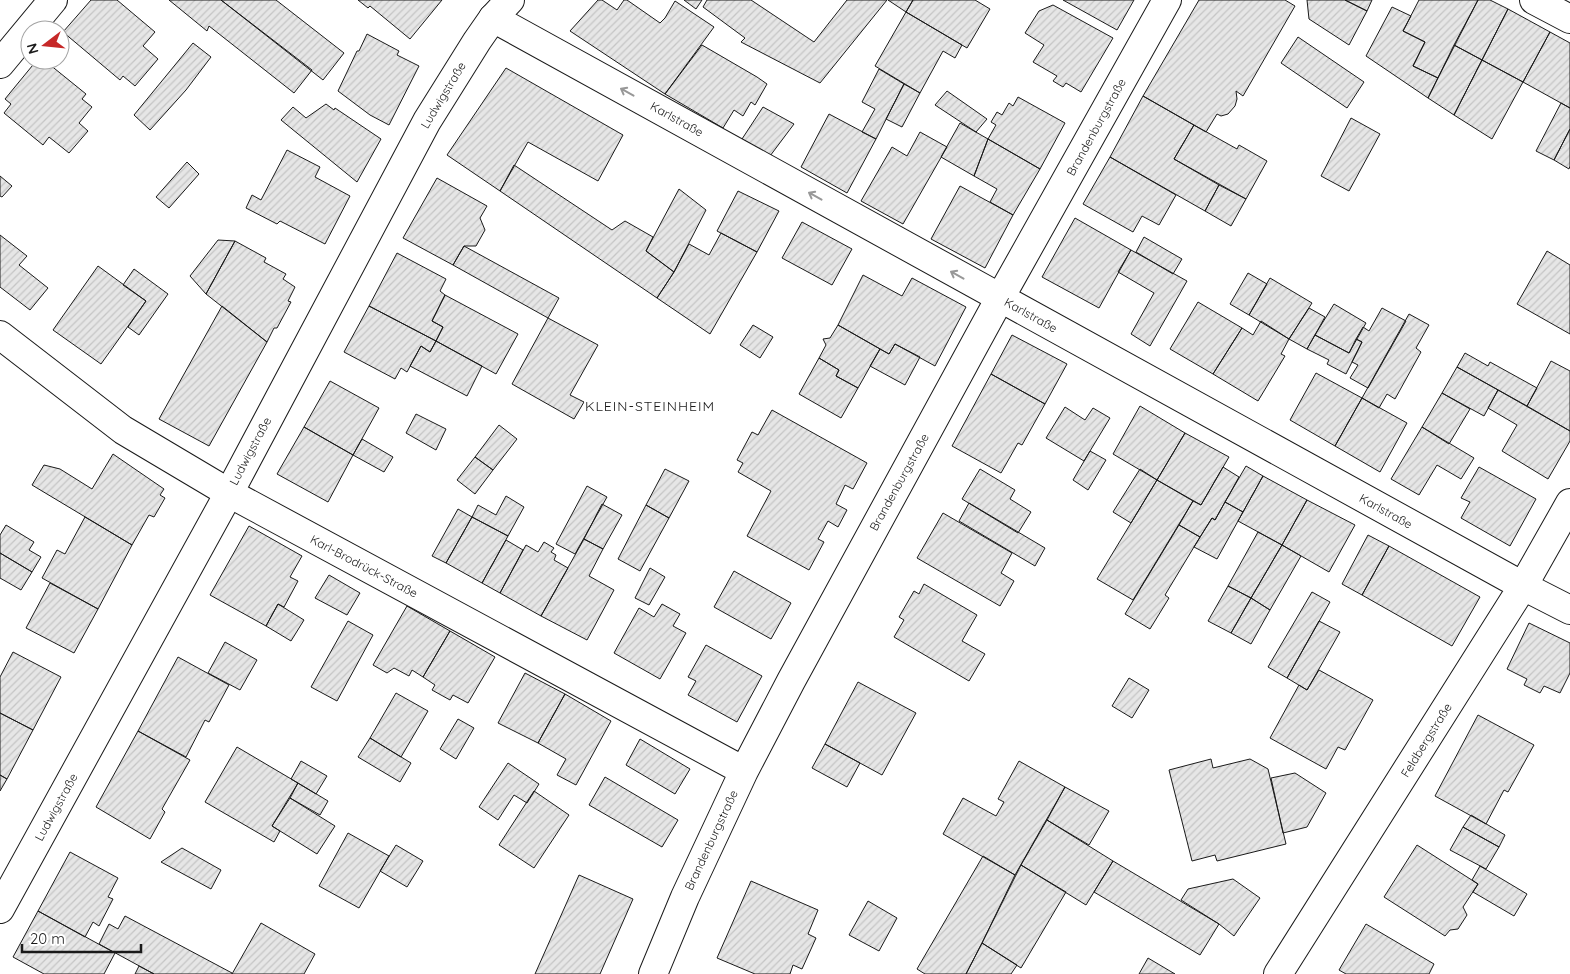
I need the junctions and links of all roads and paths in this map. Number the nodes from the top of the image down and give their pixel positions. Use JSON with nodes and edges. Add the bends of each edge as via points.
{"nodes":[{"id":1,"x":53,"y":0,"type":"edge"},
{"id":2,"x":1167,"y":0,"type":"edge"},
{"id":3,"x":1534,"y":0,"type":"edge"},
{"id":4,"x":502,"y":9,"type":"edge"},
{"id":5,"x":1570,"y":19,"type":"edge"},
{"id":6,"x":0,"y":64,"type":"edge"},
{"id":7,"x":1000,"y":298,"type":"junction"},
{"id":8,"x":0,"y":335,"type":"edge"},
{"id":9,"x":229,"y":493,"type":"junction"},
{"id":10,"x":1570,"y":503,"type":"edge"},
{"id":11,"x":1523,"y":586,"type":"junction"},
{"id":12,"x":1570,"y":610,"type":"edge"},
{"id":13,"x":744,"y":770,"type":"junction"},
{"id":14,"x":0,"y":909,"type":"edge"},
{"id":15,"x":653,"y":974,"type":"edge"},
{"id":16,"x":1278,"y":974,"type":"edge"}],
"edges":[{"from":1,"to":6,"type":"street"},
{"from":2,"to":7,"type":"street","name":"Brandenburgstraße"},
{"from":3,"to":5,"type":"street"},
{"from":7,"to":4,"type":"street","name":"Karlstraße","one_way":true},
{"from":4,"to":9,"type":"street","name":"Ludwigstraße","via":[[458,70],[427,121]]},
{"from":7,"to":11,"type":"street","name":"Karlstraße"},
{"from":7,"to":13,"type":"street","name":"Brandenburgstraße"},
{"from":8,"to":9,"type":"street","name":"Karl-Brodrück-Straße","via":[[123,430]]},
{"from":9,"to":13,"type":"street","name":"Karl-Brodrück-Straße"},
{"from":9,"to":14,"type":"street","name":"Ludwigstraße"},
{"from":10,"to":11,"type":"street","name":"Feldbergstraße"},
{"from":11,"to":12,"type":"street","name":"Karlstraße"},
{"from":11,"to":16,"type":"street","name":"Feldbergstraße"},
{"from":13,"to":15,"type":"street","name":"Brandenburgstraße"}]}
